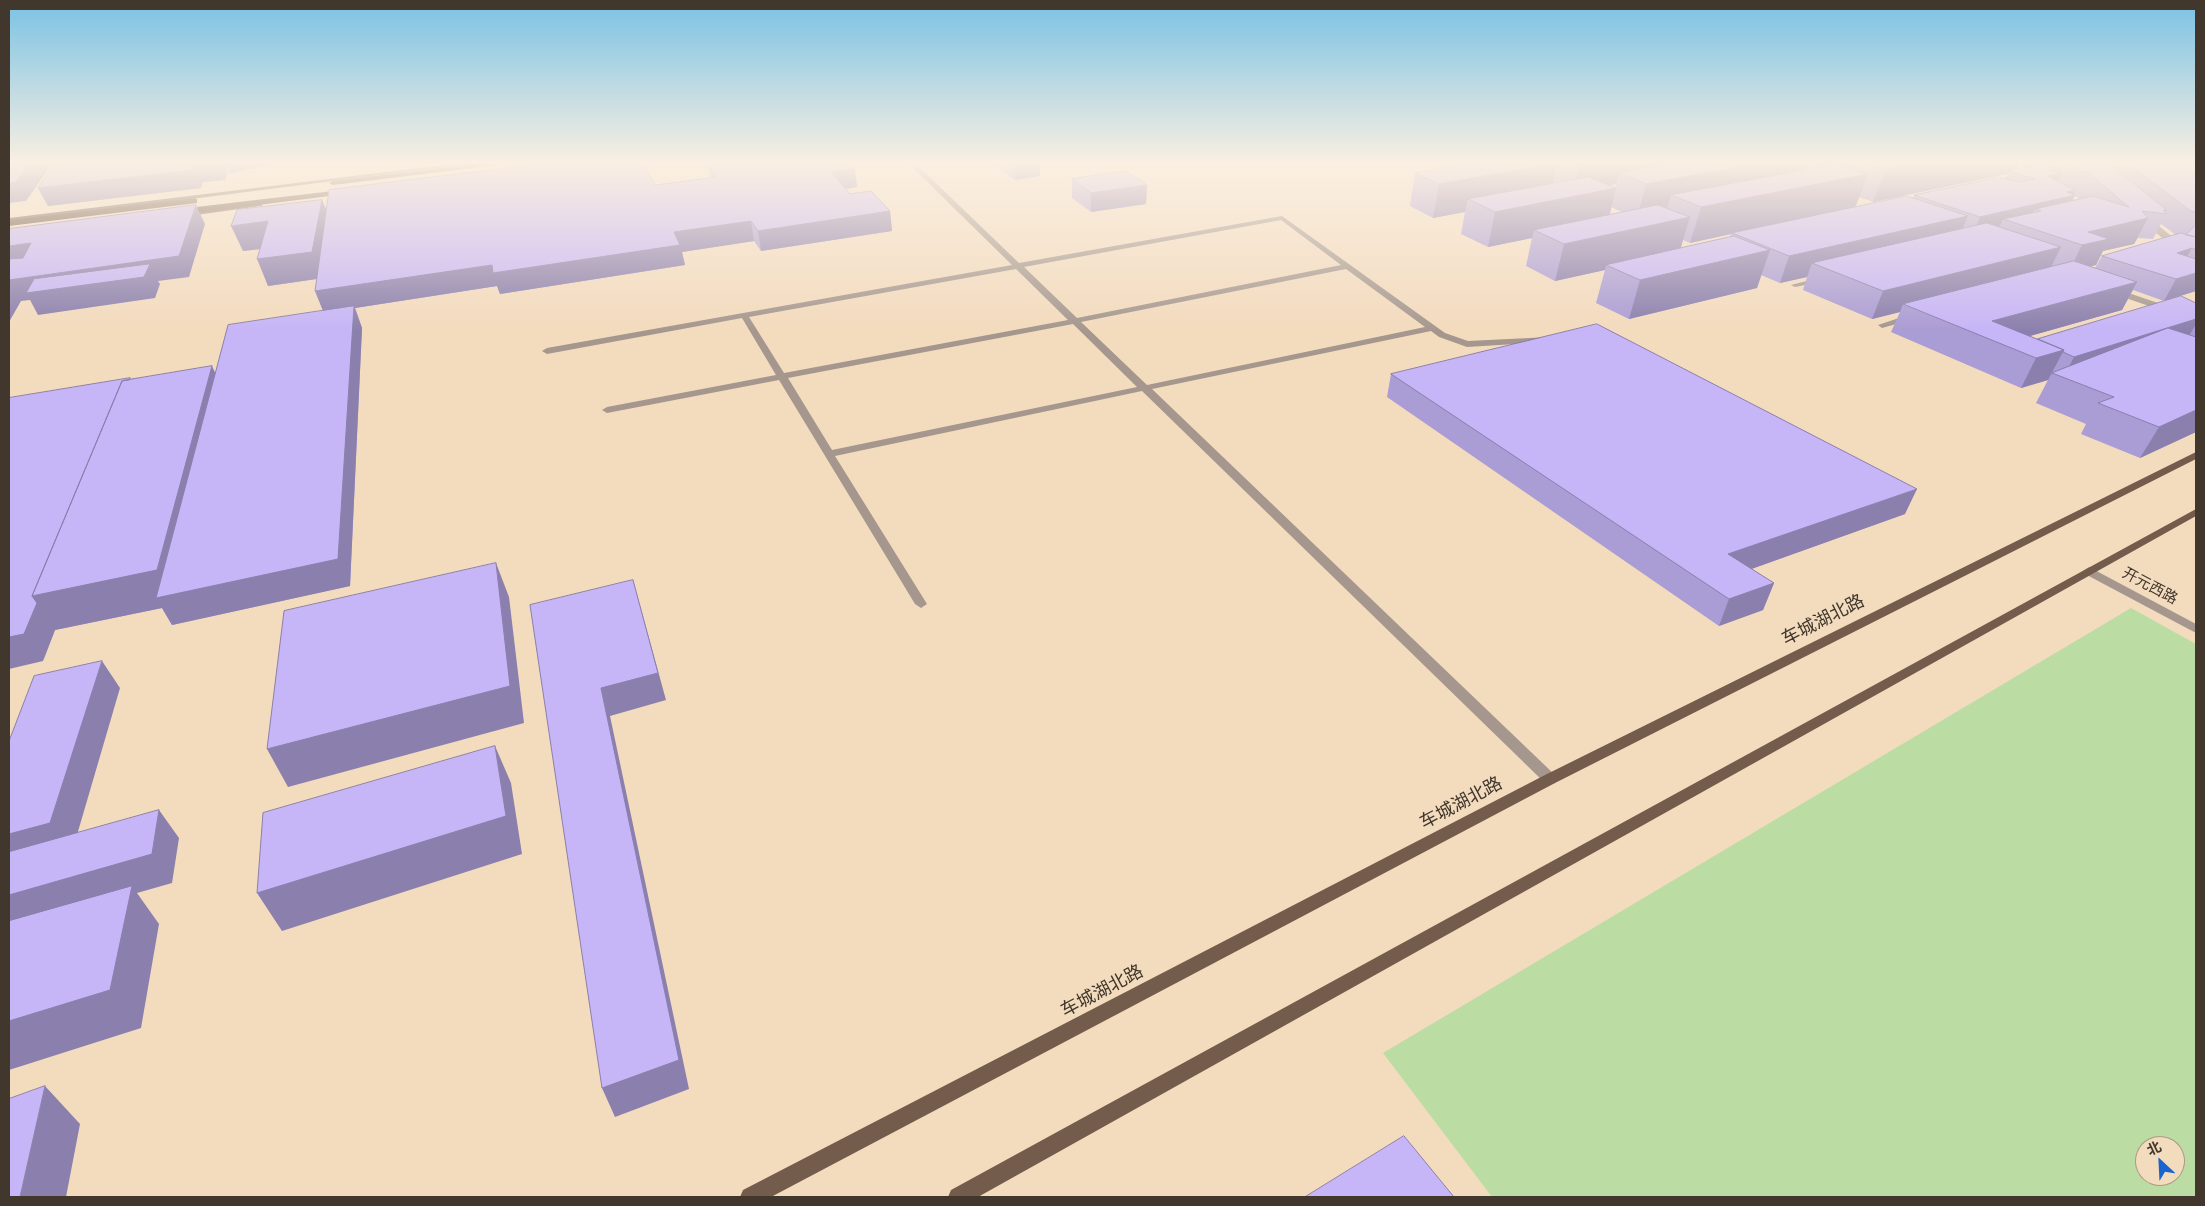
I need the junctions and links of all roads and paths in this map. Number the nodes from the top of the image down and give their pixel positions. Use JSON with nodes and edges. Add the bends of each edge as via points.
{"nodes":[{"id":1,"x":30,"y":219,"type":"edge"},
{"id":2,"x":33,"y":219,"type":"edge"},
{"id":3,"x":969,"y":219,"type":"edge"},
{"id":4,"x":1275,"y":219,"type":"edge"},
{"id":5,"x":1284,"y":219,"type":"edge"},
{"id":6,"x":2145,"y":219,"type":"edge"},
{"id":7,"x":9,"y":222,"type":"edge"},
{"id":8,"x":2169,"y":248,"type":"edge"},
{"id":9,"x":1018,"y":266,"type":"junction"},
{"id":10,"x":1348,"y":266,"type":"junction"},
{"id":11,"x":1833,"y":276,"type":"edge"},
{"id":12,"x":1795,"y":286,"type":"dead end"},
{"id":13,"x":2106,"y":288,"type":"edge"},
{"id":14,"x":2187,"y":304,"type":"edge"},
{"id":15,"x":2169,"y":310,"type":"junction"},
{"id":16,"x":744,"y":315,"type":"junction"},
{"id":17,"x":1920,"y":315,"type":"edge"},
{"id":18,"x":2150,"y":316,"type":"edge"},
{"id":19,"x":2196,"y":320,"type":"edge"},
{"id":20,"x":1075,"y":321,"type":"junction"},
{"id":21,"x":1882,"y":325,"type":"dead end"},
{"id":22,"x":1432,"y":328,"type":"junction"},
{"id":23,"x":1552,"y":339,"type":"edge"},
{"id":24,"x":547,"y":351,"type":"dead end"},
{"id":25,"x":781,"y":376,"type":"junction"},
{"id":26,"x":1146,"y":389,"type":"junction"},
{"id":27,"x":607,"y":410,"type":"dead end"},
{"id":28,"x":829,"y":454,"type":"junction"},
{"id":29,"x":2196,"y":455,"type":"edge"},
{"id":30,"x":2196,"y":512,"type":"edge"},
{"id":31,"x":2089,"y":571,"type":"junction"},
{"id":32,"x":921,"y":604,"type":"dead end"},
{"id":33,"x":2196,"y":629,"type":"edge"},
{"id":34,"x":1550,"y":780,"type":"junction"},
{"id":35,"x":750,"y":1197,"type":"edge"},
{"id":36,"x":958,"y":1197,"type":"edge"}],
"edges":[{"from":1,"to":7,"type":"main road"},
{"from":2,"to":7,"type":"highway"},
{"from":3,"to":9,"type":"street"},
{"from":4,"to":9,"type":"street"},
{"from":5,"to":10,"type":"street"},
{"from":6,"to":8,"type":"street","via":[[2178,246]]},
{"from":9,"to":16,"type":"street"},
{"from":9,"to":20,"type":"street"},
{"from":10,"to":20,"type":"street"},
{"from":10,"to":22,"type":"street"},
{"from":11,"to":12,"type":"street"},
{"from":13,"to":15,"type":"street"},
{"from":14,"to":15,"type":"street"},
{"from":15,"to":18,"type":"street"},
{"from":15,"to":19,"type":"street"},
{"from":16,"to":24,"type":"street"},
{"from":16,"to":25,"type":"street"},
{"from":17,"to":21,"type":"street"},
{"from":20,"to":25,"type":"street"},
{"from":20,"to":26,"type":"street"},
{"from":22,"to":23,"type":"street","via":[[1442,336],[1467,344]]},
{"from":22,"to":26,"type":"street"},
{"from":25,"to":27,"type":"street"},
{"from":25,"to":28,"type":"street"},
{"from":26,"to":28,"type":"street"},
{"from":26,"to":34,"type":"street"},
{"from":28,"to":32,"type":"street"},
{"from":29,"to":34,"type":"main road","name":"车城湖北路"},
{"from":30,"to":31,"type":"main road"},
{"from":31,"to":33,"type":"street","name":"开元西路"},
{"from":31,"to":36,"type":"main road"},
{"from":34,"to":35,"type":"main road","name":"车城湖北路"}]}
